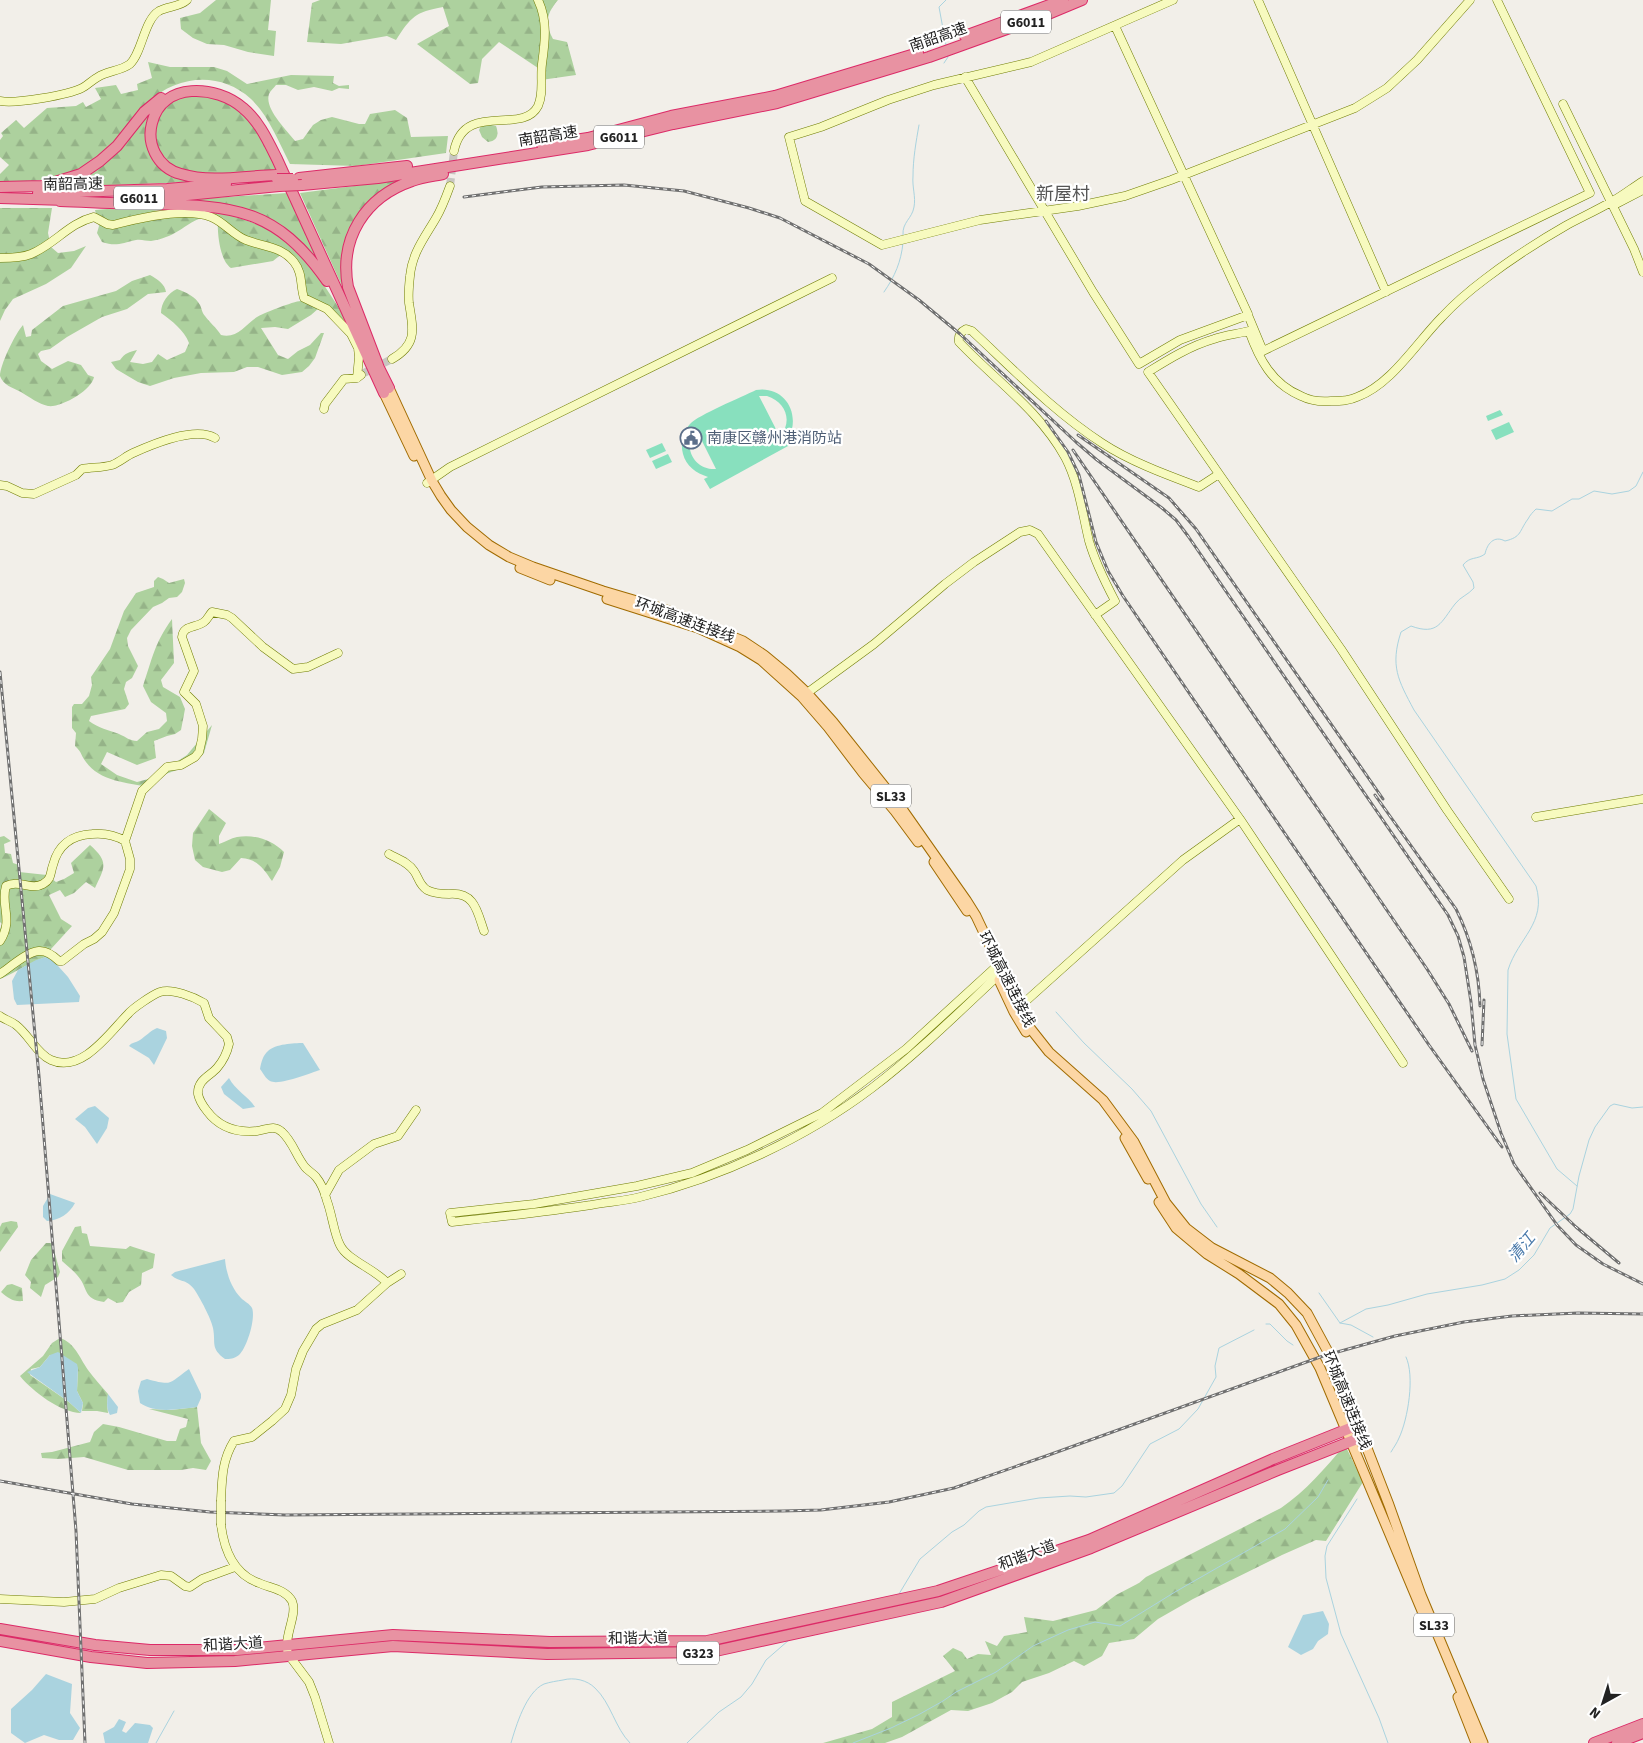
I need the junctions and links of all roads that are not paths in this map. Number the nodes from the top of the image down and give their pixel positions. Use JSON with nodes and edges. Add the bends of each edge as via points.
{"nodes":[{"id":1,"x":187,"y":0,"type":"edge"},
{"id":2,"x":538,"y":0,"type":"edge"},
{"id":3,"x":1062,"y":0,"type":"edge"},
{"id":4,"x":1082,"y":0,"type":"edge"},
{"id":5,"x":1173,"y":0,"type":"edge"},
{"id":6,"x":1258,"y":0,"type":"edge"},
{"id":7,"x":1470,"y":0,"type":"edge"},
{"id":8,"x":1497,"y":0,"type":"edge"},
{"id":9,"x":1115,"y":26,"type":"junction"},
{"id":10,"x":967,"y":39,"type":"junction"},
{"id":11,"x":928,"y":54,"type":"junction"},
{"id":12,"x":965,"y":77,"type":"junction"},
{"id":13,"x":0,"y":101,"type":"edge"},
{"id":14,"x":1563,"y":104,"type":"dead end"},
{"id":15,"x":1313,"y":125,"type":"junction"},
{"id":16,"x":588,"y":145,"type":"junction"},
{"id":17,"x":454,"y":151,"type":"tunnel mouth"},
{"id":18,"x":1184,"y":175,"type":"junction"},
{"id":19,"x":300,"y":179,"type":"junction"},
{"id":20,"x":277,"y":180,"type":"junction"},
{"id":21,"x":1643,"y":181,"type":"edge"},
{"id":22,"x":450,"y":186,"type":"tunnel mouth"},
{"id":23,"x":0,"y":187,"type":"edge"},
{"id":24,"x":1643,"y":190,"type":"edge"},
{"id":25,"x":0,"y":192,"type":"edge"},
{"id":26,"x":0,"y":198,"type":"edge"},
{"id":27,"x":60,"y":201,"type":"junction"},
{"id":28,"x":1612,"y":204,"type":"junction"},
{"id":29,"x":1045,"y":211,"type":"junction"},
{"id":30,"x":0,"y":258,"type":"edge"},
{"id":31,"x":1643,"y":272,"type":"edge"},
{"id":32,"x":832,"y":278,"type":"dead end"},
{"id":33,"x":1386,"y":292,"type":"junction"},
{"id":34,"x":345,"y":306,"type":"junction"},
{"id":35,"x":1248,"y":314,"type":"dead end"},
{"id":36,"x":364,"y":331,"type":"junction"},
{"id":37,"x":392,"y":359,"type":"tunnel mouth"},
{"id":38,"x":387,"y":391,"type":"junction"},
{"id":39,"x":324,"y":409,"type":"dead end"},
{"id":40,"x":215,"y":438,"type":"dead end"},
{"id":41,"x":1219,"y":474,"type":"junction"},
{"id":42,"x":429,"y":482,"type":"junction"},
{"id":43,"x":0,"y":485,"type":"edge"},
{"id":44,"x":1095,"y":615,"type":"junction"},
{"id":45,"x":338,"y":653,"type":"dead end"},
{"id":46,"x":804,"y":695,"type":"junction"},
{"id":47,"x":1643,"y":799,"type":"edge"},
{"id":48,"x":1536,"y":818,"type":"dead end"},
{"id":49,"x":1240,"y":819,"type":"junction"},
{"id":50,"x":125,"y":842,"type":"junction"},
{"id":51,"x":389,"y":854,"type":"dead end"},
{"id":52,"x":1509,"y":899,"type":"dead end"},
{"id":53,"x":484,"y":931,"type":"dead end"},
{"id":54,"x":0,"y":941,"type":"edge"},
{"id":55,"x":998,"y":970,"type":"junction"},
{"id":56,"x":0,"y":974,"type":"edge"},
{"id":57,"x":1016,"y":1010,"type":"junction"},
{"id":58,"x":0,"y":1016,"type":"edge"},
{"id":59,"x":1403,"y":1063,"type":"dead end"},
{"id":60,"x":416,"y":1110,"type":"dead end"},
{"id":61,"x":325,"y":1195,"type":"junction"},
{"id":62,"x":401,"y":1274,"type":"dead end"},
{"id":63,"x":386,"y":1283,"type":"junction"},
{"id":64,"x":1358,"y":1425,"type":"junction"},
{"id":65,"x":1346,"y":1430,"type":"junction"},
{"id":66,"x":1362,"y":1437,"type":"junction"},
{"id":67,"x":1351,"y":1442,"type":"junction"},
{"id":68,"x":235,"y":1567,"type":"junction"},
{"id":69,"x":0,"y":1599,"type":"edge"},
{"id":70,"x":0,"y":1629,"type":"edge"},
{"id":71,"x":0,"y":1641,"type":"edge"},
{"id":72,"x":286,"y":1645,"type":"junction"},
{"id":73,"x":1643,"y":1724,"type":"edge"},
{"id":74,"x":1643,"y":1733,"type":"edge"},
{"id":75,"x":330,"y":1743,"type":"edge"},
{"id":76,"x":1476,"y":1743,"type":"edge"},
{"id":77,"x":1484,"y":1743,"type":"edge"},
{"id":78,"x":1594,"y":1743,"type":"edge"},
{"id":79,"x":1617,"y":1743,"type":"edge"}],
"edges":[{"from":1,"to":13,"type":"street","via":[[155,16],[130,63],[69,92],[14,102]]},
{"from":2,"to":17,"type":"street","via":[[544,14],[546,40],[538,106],[534,112],[519,119],[473,125],[461,134]]},
{"from":3,"to":10,"type":"highway","name":"南韶高速","number":"G6011"},
{"from":4,"to":10,"type":"highway","name":"南韶高速","number":"G6011","via":[[1046,15]]},
{"from":5,"to":9,"type":"street"},
{"from":6,"to":15,"type":"street"},
{"from":7,"to":15,"type":"street","via":[[1417,60],[1387,88],[1355,108]]},
{"from":8,"to":33,"type":"street","via":[[1590,193]]},
{"from":9,"to":12,"type":"street","via":[[1031,62]]},
{"from":9,"to":18,"type":"street"},
{"from":10,"to":11,"type":"highway","name":"南韶高速","number":"G6011"},
{"from":11,"to":16,"type":"highway","name":"南韶高速","number":"G6011","via":[[778,103]]},
{"from":11,"to":19,"type":"highway","name":"南韶高速","number":"G6011","via":[[775,96],[671,116],[588,138],[470,158]]},
{"from":12,"to":29,"type":"street"},
{"from":12,"to":29,"type":"street","via":[[888,100],[789,137],[805,201],[882,245],[980,220]]},
{"from":14,"to":28,"type":"street"},
{"from":15,"to":18,"type":"street"},
{"from":15,"to":33,"type":"street"},
{"from":16,"to":19,"type":"highway","name":"南韶高速","number":"G6011","via":[[378,178]]},
{"from":16,"to":36,"type":"highway","via":[[413,180],[379,198],[359,221],[349,240],[346,257],[345,274]]},
{"from":18,"to":29,"type":"street","via":[[1125,196]]},
{"from":18,"to":35,"type":"street"},
{"from":19,"to":20,"type":"highway","name":"南韶高速","number":"G6011","bridge":true},
{"from":20,"to":25,"type":"highway","name":"南韶高速","number":"G6011","via":[[167,190]]},
{"from":20,"to":27,"type":"highway","name":"南韶高速","number":"G6011","via":[[167,197]]},
{"from":20,"to":34,"type":"highway","via":[[194,177],[168,168],[158,160],[151,145],[150,130],[156,111],[174,96],[201,90],[216,92],[245,109],[277,159]]},
{"from":21,"to":28,"type":"street"},
{"from":22,"to":37,"type":"street","via":[[413,262],[409,292],[412,338],[405,351]]},
{"from":23,"to":36,"type":"highway","via":[[42,186],[81,174],[117,146],[144,112],[179,88],[195,85],[229,93],[256,114],[269,135]]},
{"from":24,"to":28,"type":"street"},
{"from":26,"to":27,"type":"highway","name":"南韶高速","number":"G6011"},
{"from":27,"to":34,"type":"highway","via":[[215,207],[252,216],[295,243]]},
{"from":28,"to":31,"type":"street"},
{"from":28,"to":41,"type":"street","via":[[1561,232],[1464,299],[1389,380],[1359,400],[1324,405],[1288,394],[1271,380],[1258,362],[1247,331],[1194,346],[1148,372]]},
{"from":29,"to":33,"type":"street","via":[[1140,364],[1180,340],[1248,315],[1263,351]]},
{"from":30,"to":39,"type":"street","via":[[30,254],[57,239],[76,222],[94,217],[113,225],[186,212],[210,216],[245,240],[284,252],[300,271],[303,297],[327,309],[355,340],[360,357],[360,376],[344,379]]},
{"from":32,"to":42,"type":"street","via":[[450,467]]},
{"from":34,"to":38,"type":"highway"},
{"from":36,"to":38,"type":"highway"},
{"from":38,"to":42,"type":"main road","name":"环城高速连接线","number":"SL33"},
{"from":40,"to":43,"type":"street","via":[[208,434],[177,436],[132,453],[115,464],[82,469],[76,475],[34,494],[22,494]]},
{"from":41,"to":44,"type":"street","via":[[1199,487],[1103,444],[1075,424],[972,331],[962,331],[959,342],[1040,420],[1069,466],[1079,491],[1095,559],[1115,601]]},
{"from":41,"to":52,"type":"street"},
{"from":42,"to":46,"type":"main road","name":"环城高速连接线","number":"SL33","via":[[447,513],[486,549],[531,573],[680,622],[740,647]]},
{"from":44,"to":46,"type":"street","via":[[1038,534],[1030,530],[1020,532],[974,562],[874,644]]},
{"from":44,"to":49,"type":"street"},
{"from":45,"to":50,"type":"street","via":[[296,670],[263,647],[227,615],[212,612],[204,622],[185,629],[182,637],[194,671],[184,692],[199,711],[201,746],[195,757],[181,765],[167,767],[142,791]]},
{"from":46,"to":55,"type":"main road","name":"环城高速连接线","number":"SL33","via":[[934,862],[972,919]]},
{"from":47,"to":48,"type":"street"},
{"from":49,"to":57,"type":"street","via":[[1183,860]]},
{"from":49,"to":59,"type":"street"},
{"from":50,"to":54,"type":"street","via":[[108,835],[78,835],[70,839],[55,858],[50,879],[44,884],[30,886],[15,882],[6,886],[7,919]]},
{"from":50,"to":56,"type":"street","via":[[130,869],[114,913],[102,932],[62,961],[38,951]]},
{"from":51,"to":53,"type":"street","via":[[413,869],[420,885],[426,889],[468,897],[476,906]]},
{"from":55,"to":55,"type":"street","via":[[906,1049],[822,1113],[747,1150],[692,1173],[656,1182],[534,1204],[450,1213],[452,1222],[639,1197],[694,1182],[746,1161],[821,1123],[872,1088],[917,1050]]},
{"from":55,"to":57,"type":"main road","name":"环城高速连接线","number":"SL33"},
{"from":57,"to":64,"type":"main road","name":"环城高速连接线","number":"SL33","via":[[1049,1052],[1103,1100],[1121,1123],[1143,1156],[1166,1203],[1186,1228],[1212,1248],[1270,1278],[1307,1313],[1334,1363]]},
{"from":57,"to":65,"type":"main road","name":"环城高速连接线","number":"SL33","via":[[1026,1032],[1044,1055],[1099,1103],[1117,1125],[1176,1228],[1207,1254],[1274,1300],[1296,1325],[1320,1368]]},
{"from":58,"to":61,"type":"street","via":[[18,1027],[50,1060],[77,1061],[92,1051],[130,1012],[160,992],[198,999],[204,1003],[209,1018],[227,1037],[229,1044],[216,1069],[199,1085],[198,1095],[205,1108],[218,1123],[228,1128],[252,1131],[271,1127],[282,1132],[321,1184]]},
{"from":60,"to":61,"type":"street","via":[[398,1136],[374,1144],[339,1170]]},
{"from":61,"to":63,"type":"street","via":[[340,1246]]},
{"from":62,"to":63,"type":"street"},
{"from":63,"to":68,"type":"street","bridge":true,"via":[[357,1310],[316,1329],[303,1351],[284,1409],[252,1437],[234,1442],[229,1449],[223,1472],[221,1525],[224,1543]]},
{"from":64,"to":65,"type":"highway","name":"和谐大道","number":"G323"},
{"from":64,"to":66,"type":"main road","name":"环城高速连接线","number":"SL33"},
{"from":65,"to":67,"type":"main road","name":"环城高速连接线","number":"SL33"},
{"from":65,"to":72,"type":"highway","name":"和谐大道","number":"G323","via":[[1089,1540],[947,1588],[707,1641],[550,1642],[393,1635]]},
{"from":66,"to":67,"type":"highway","name":"和谐大道","number":"G323"},
{"from":66,"to":77,"type":"main road","name":"环城高速连接线","number":"SL33","via":[[1421,1595]]},
{"from":67,"to":71,"type":"highway","name":"和谐大道","number":"G323","via":[[1091,1548],[941,1602],[711,1652],[547,1654],[393,1646],[236,1660],[147,1663]]},
{"from":67,"to":76,"type":"main road","name":"环城高速连接线","number":"SL33"},
{"from":68,"to":69,"type":"street","via":[[190,1587],[171,1576],[161,1575],[95,1599],[64,1602]]},
{"from":68,"to":72,"type":"street","via":[[256,1583],[282,1591],[292,1602],[294,1610]]},
{"from":70,"to":72,"type":"highway","name":"和谐大道","number":"G323","via":[[95,1645],[150,1650],[237,1650]]},
{"from":72,"to":75,"type":"street","via":[[288,1654],[309,1682]]},
{"from":73,"to":78,"type":"highway"},
{"from":74,"to":79,"type":"highway"}]}
